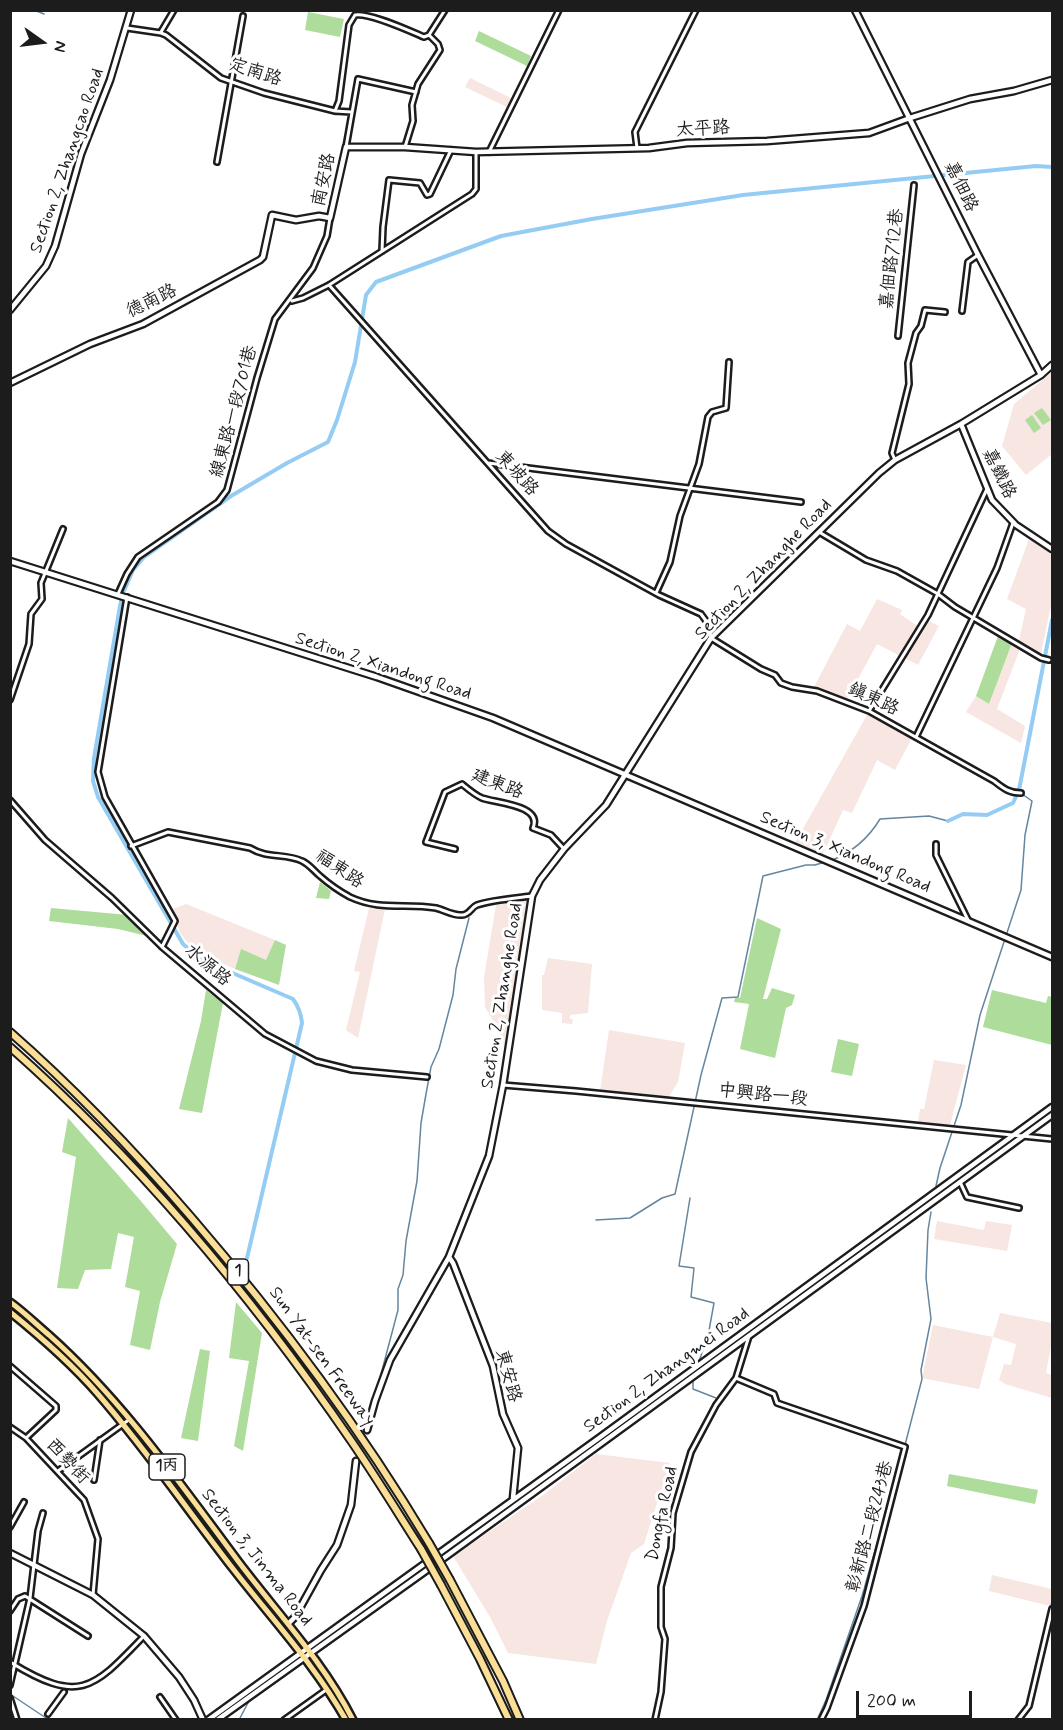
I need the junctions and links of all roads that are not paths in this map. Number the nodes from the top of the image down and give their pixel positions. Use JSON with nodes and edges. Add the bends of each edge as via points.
{"nodes":[{"id":1,"x":131,"y":10,"type":"edge"},
{"id":2,"x":174,"y":10,"type":"edge"},
{"id":3,"x":444,"y":10,"type":"edge"},
{"id":4,"x":696,"y":10,"type":"edge"},
{"id":5,"x":855,"y":10,"type":"edge"},
{"id":6,"x":557,"y":11,"type":"edge"},
{"id":7,"x":360,"y":12,"type":"edge"},
{"id":8,"x":243,"y":16,"type":"dead end"},
{"id":9,"x":127,"y":28,"type":"junction"},
{"id":10,"x":161,"y":33,"type":"junction"},
{"id":11,"x":429,"y":35,"type":"junction"},
{"id":12,"x":1053,"y":80,"type":"edge"},
{"id":13,"x":231,"y":81,"type":"junction"},
{"id":14,"x":416,"y":92,"type":"junction"},
{"id":15,"x":335,"y":111,"type":"junction"},
{"id":16,"x":351,"y":112,"type":"junction"},
{"id":17,"x":910,"y":118,"type":"junction"},
{"id":18,"x":346,"y":147,"type":"junction"},
{"id":19,"x":405,"y":147,"type":"junction"},
{"id":20,"x":637,"y":148,"type":"junction"},
{"id":21,"x":451,"y":150,"type":"junction"},
{"id":22,"x":476,"y":152,"type":"junction"},
{"id":23,"x":489,"y":152,"type":"junction"},
{"id":24,"x":218,"y":162,"type":"dead end"},
{"id":25,"x":914,"y":185,"type":"dead end"},
{"id":26,"x":330,"y":218,"type":"junction"},
{"id":27,"x":382,"y":252,"type":"junction"},
{"id":28,"x":978,"y":255,"type":"junction"},
{"id":29,"x":329,"y":285,"type":"junction"},
{"id":30,"x":290,"y":301,"type":"junction"},
{"id":31,"x":10,"y":310,"type":"edge"},
{"id":32,"x":962,"y":311,"type":"dead end"},
{"id":33,"x":945,"y":312,"type":"dead end"},
{"id":34,"x":898,"y":336,"type":"dead end"},
{"id":35,"x":729,"y":362,"type":"dead end"},
{"id":36,"x":1053,"y":365,"type":"edge"},
{"id":37,"x":1041,"y":375,"type":"junction"},
{"id":38,"x":10,"y":382,"type":"edge"},
{"id":39,"x":961,"y":424,"type":"junction"},
{"id":40,"x":895,"y":460,"type":"junction"},
{"id":41,"x":488,"y":463,"type":"junction"},
{"id":42,"x":690,"y":488,"type":"junction"},
{"id":43,"x":987,"y":489,"type":"junction"},
{"id":44,"x":801,"y":502,"type":"dead end"},
{"id":45,"x":1013,"y":523,"type":"junction"},
{"id":46,"x":63,"y":529,"type":"dead end"},
{"id":47,"x":819,"y":532,"type":"junction"},
{"id":48,"x":1053,"y":549,"type":"edge"},
{"id":49,"x":10,"y":561,"type":"edge"},
{"id":50,"x":46,"y":572,"type":"junction"},
{"id":51,"x":656,"y":593,"type":"junction"},
{"id":52,"x":938,"y":594,"type":"junction"},
{"id":53,"x":119,"y":595,"type":"junction"},
{"id":54,"x":127,"y":597,"type":"junction"},
{"id":55,"x":974,"y":618,"type":"junction"},
{"id":56,"x":711,"y":638,"type":"junction"},
{"id":57,"x":1048,"y":660,"type":"dead end"},
{"id":58,"x":10,"y":700,"type":"edge"},
{"id":59,"x":869,"y":711,"type":"junction"},
{"id":60,"x":916,"y":737,"type":"junction"},
{"id":61,"x":626,"y":775,"type":"junction"},
{"id":62,"x":1021,"y":793,"type":"dead end"},
{"id":63,"x":10,"y":800,"type":"edge"},
{"id":64,"x":936,"y":844,"type":"dead end"},
{"id":65,"x":131,"y":846,"type":"junction"},
{"id":66,"x":454,"y":849,"type":"dead end"},
{"id":67,"x":564,"y":849,"type":"junction"},
{"id":68,"x":532,"y":896,"type":"junction"},
{"id":69,"x":968,"y":920,"type":"junction"},
{"id":70,"x":162,"y":946,"type":"junction"},
{"id":71,"x":1053,"y":957,"type":"edge"},
{"id":72,"x":10,"y":1032,"type":"edge"},
{"id":73,"x":10,"y":1047,"type":"edge"},
{"id":74,"x":427,"y":1077,"type":"dead end"},
{"id":75,"x":503,"y":1085,"type":"junction"},
{"id":76,"x":1053,"y":1107,"type":"edge"},
{"id":77,"x":1053,"y":1115,"type":"edge"},
{"id":78,"x":1019,"y":1135,"type":"junction"},
{"id":79,"x":1053,"y":1139,"type":"edge"},
{"id":80,"x":960,"y":1182,"type":"junction"},
{"id":81,"x":938,"y":1195,"type":"junction"},
{"id":82,"x":1019,"y":1208,"type":"dead end"},
{"id":83,"x":449,"y":1257,"type":"junction"},
{"id":84,"x":13,"y":1304,"type":"edge"},
{"id":85,"x":11,"y":1313,"type":"edge"},
{"id":86,"x":748,"y":1332,"type":"junction"},
{"id":87,"x":10,"y":1366,"type":"edge"},
{"id":88,"x":736,"y":1378,"type":"junction"},
{"id":89,"x":130,"y":1419,"type":"junction"},
{"id":90,"x":122,"y":1425,"type":"junction"},
{"id":91,"x":10,"y":1427,"type":"edge"},
{"id":92,"x":367,"y":1430,"type":"tunnel mouth"},
{"id":93,"x":26,"y":1438,"type":"junction"},
{"id":94,"x":100,"y":1440,"type":"junction"},
{"id":95,"x":356,"y":1461,"type":"tunnel mouth"},
{"id":96,"x":58,"y":1471,"type":"junction"},
{"id":97,"x":94,"y":1480,"type":"dead end"},
{"id":98,"x":540,"y":1480,"type":"junction"},
{"id":99,"x":544,"y":1485,"type":"junction"},
{"id":100,"x":513,"y":1499,"type":"junction"},
{"id":101,"x":24,"y":1502,"type":"dead end"},
{"id":102,"x":516,"y":1505,"type":"junction"},
{"id":103,"x":43,"y":1513,"type":"dead end"},
{"id":104,"x":10,"y":1527,"type":"edge"},
{"id":105,"x":10,"y":1553,"type":"edge"},
{"id":106,"x":35,"y":1565,"type":"junction"},
{"id":107,"x":415,"y":1574,"type":"junction"},
{"id":108,"x":93,"y":1595,"type":"junction"},
{"id":109,"x":30,"y":1598,"type":"junction"},
{"id":110,"x":1053,"y":1609,"type":"edge"},
{"id":111,"x":10,"y":1611,"type":"edge"},
{"id":112,"x":288,"y":1624,"type":"junction"},
{"id":113,"x":88,"y":1636,"type":"dead end"},
{"id":114,"x":144,"y":1636,"type":"junction"},
{"id":115,"x":309,"y":1650,"type":"junction"},
{"id":116,"x":302,"y":1654,"type":"junction"},
{"id":117,"x":13,"y":1663,"type":"edge"},
{"id":118,"x":10,"y":1685,"type":"edge"},
{"id":119,"x":328,"y":1689,"type":"junction"},
{"id":120,"x":64,"y":1692,"type":"dead end"},
{"id":121,"x":160,"y":1696,"type":"dead end"},
{"id":122,"x":10,"y":1698,"type":"edge"},
{"id":123,"x":48,"y":1714,"type":"dead end"},
{"id":124,"x":17,"y":1719,"type":"edge"},
{"id":125,"x":176,"y":1719,"type":"edge"},
{"id":126,"x":203,"y":1719,"type":"edge"},
{"id":127,"x":208,"y":1719,"type":"edge"},
{"id":128,"x":218,"y":1719,"type":"edge"},
{"id":129,"x":284,"y":1719,"type":"edge"},
{"id":130,"x":346,"y":1719,"type":"edge"},
{"id":131,"x":352,"y":1719,"type":"edge"},
{"id":132,"x":509,"y":1719,"type":"edge"},
{"id":133,"x":520,"y":1719,"type":"edge"},
{"id":134,"x":655,"y":1719,"type":"edge"},
{"id":135,"x":820,"y":1719,"type":"edge"},
{"id":136,"x":1018,"y":1719,"type":"edge"}],
"edges":[{"from":1,"to":9,"type":"street","name":"Section 2, Zhangcao Road"},
{"from":2,"to":10,"type":"street"},
{"from":3,"to":11,"type":"street"},
{"from":4,"to":20,"type":"street","via":[[638,126]]},
{"from":5,"to":17,"type":"street","name":"嘉佃路"},
{"from":6,"to":23,"type":"street"},
{"from":7,"to":11,"type":"street","via":[[424,37]]},
{"from":7,"to":15,"type":"street","via":[[349,25]]},
{"from":8,"to":13,"type":"street"},
{"from":9,"to":10,"type":"street","name":"定南路"},
{"from":9,"to":31,"type":"street","name":"Section 2, Zhangcao Road","via":[[81,154],[53,252]]},
{"from":10,"to":13,"type":"street","name":"定南路","via":[[215,74]]},
{"from":11,"to":14,"type":"street","via":[[440,50]]},
{"from":12,"to":17,"type":"street","name":"太平路"},
{"from":13,"to":15,"type":"street","name":"定南路"},
{"from":13,"to":24,"type":"street"},
{"from":14,"to":16,"type":"street","via":[[358,79]]},
{"from":14,"to":19,"type":"street"},
{"from":15,"to":16,"type":"street","name":"定南路"},
{"from":16,"to":18,"type":"street"},
{"from":17,"to":20,"type":"street","name":"太平路","via":[[869,133]]},
{"from":17,"to":28,"type":"street","name":"嘉佃路"},
{"from":18,"to":19,"type":"street","name":"太平路"},
{"from":18,"to":26,"type":"street","name":"南安路"},
{"from":19,"to":21,"type":"street","name":"太平路"},
{"from":20,"to":23,"type":"street","name":"太平路"},
{"from":21,"to":22,"type":"street","name":"太平路"},
{"from":21,"to":27,"type":"street","via":[[430,195],[420,183],[389,180]]},
{"from":22,"to":23,"type":"street","name":"太平路"},
{"from":22,"to":27,"type":"street","via":[[476,189]]},
{"from":25,"to":34,"type":"street","name":"嘉佃路712巷"},
{"from":26,"to":30,"type":"street","name":"線東路一段701巷","via":[[313,268]]},
{"from":26,"to":38,"type":"street","name":"德南路","via":[[296,220],[272,215],[260,260],[143,324]]},
{"from":27,"to":29,"type":"street"},
{"from":28,"to":32,"type":"street","via":[[968,262]]},
{"from":28,"to":37,"type":"street","name":"嘉佃路"},
{"from":29,"to":30,"type":"street"},
{"from":29,"to":41,"type":"street","name":"東坡路"},
{"from":30,"to":53,"type":"street","name":"線東路一段701巷","via":[[275,319],[227,490],[218,502],[138,557]]},
{"from":33,"to":40,"type":"street","via":[[925,310],[916,333],[908,363],[909,384],[892,453]]},
{"from":35,"to":42,"type":"street","via":[[726,408],[708,417]]},
{"from":36,"to":37,"type":"street","name":"Section 2, Zhanghe Road"},
{"from":37,"to":39,"type":"street","name":"Section 2, Zhanghe Road"},
{"from":39,"to":40,"type":"street","name":"Section 2, Zhanghe Road"},
{"from":39,"to":43,"type":"street","name":"嘉鐵路"},
{"from":40,"to":47,"type":"street","name":"Section 2, Zhanghe Road"},
{"from":41,"to":42,"type":"street"},
{"from":41,"to":51,"type":"street","name":"東坡路","via":[[548,531]]},
{"from":42,"to":44,"type":"street"},
{"from":42,"to":51,"type":"street","via":[[670,562]]},
{"from":43,"to":45,"type":"street","name":"嘉鐵路"},
{"from":43,"to":52,"type":"street"},
{"from":45,"to":48,"type":"street","name":"嘉鐵路"},
{"from":45,"to":55,"type":"street"},
{"from":46,"to":50,"type":"street"},
{"from":47,"to":52,"type":"street","via":[[866,560],[897,571]]},
{"from":47,"to":56,"type":"street","name":"Section 2, Zhanghe Road"},
{"from":49,"to":50,"type":"street","name":"Section 2, Xiandong Road"},
{"from":50,"to":53,"type":"street","name":"Section 2, Xiandong Road"},
{"from":50,"to":58,"type":"street","via":[[40,587],[42,599],[31,614],[29,644]]},
{"from":51,"to":56,"type":"street","name":"東坡路","via":[[701,614],[709,625]]},
{"from":52,"to":55,"type":"street"},
{"from":52,"to":59,"type":"street"},
{"from":53,"to":54,"type":"street","name":"Section 2, Xiandong Road"},
{"from":54,"to":61,"type":"street","name":"Section 2, Xiandong Road","via":[[444,699]]},
{"from":54,"to":65,"type":"street","via":[[98,772],[105,797]]},
{"from":55,"to":57,"type":"street"},
{"from":55,"to":60,"type":"street"},
{"from":56,"to":59,"type":"street","name":"鎮東路","via":[[781,683],[817,691]]},
{"from":56,"to":61,"type":"street","name":"Section 2, Zhanghe Road"},
{"from":59,"to":60,"type":"street","name":"鎮東路"},
{"from":60,"to":62,"type":"street","name":"鎮東路","via":[[1013,793]]},
{"from":61,"to":67,"type":"street","name":"Section 2, Zhanghe Road","via":[[594,819]]},
{"from":61,"to":69,"type":"street","name":"Section 3, Xiandong Road"},
{"from":63,"to":70,"type":"street","name":"水源路","via":[[45,840]]},
{"from":64,"to":69,"type":"street","via":[[936,855]]},
{"from":65,"to":68,"type":"street","name":"福東路","via":[[168,832],[292,858],[304,862],[347,895],[384,907],[436,908],[461,916],[477,905]]},
{"from":65,"to":70,"type":"street","via":[[175,921]]},
{"from":66,"to":67,"type":"street","name":"建東路","via":[[426,842],[445,792],[462,784],[483,798],[528,811],[535,817],[533,828],[551,835]]},
{"from":67,"to":68,"type":"street","name":"Section 2, Zhanghe Road"},
{"from":68,"to":75,"type":"street","name":"Section 2, Zhanghe Road"},
{"from":69,"to":71,"type":"street","name":"Section 3, Xiandong Road"},
{"from":70,"to":74,"type":"street","name":"水源路","via":[[265,1034],[297,1052],[352,1070]]},
{"from":72,"to":133,"type":"highway","name":"Sun Yat-sen Freeway","number":"1","bridge":true,"via":[[120,1138],[284,1329],[373,1454],[429,1543]]},
{"from":73,"to":132,"type":"highway","name":"Sun Yat-sen Freeway","number":"1","bridge":true,"via":[[69,1101],[154,1190],[227,1274],[322,1398],[421,1549]]},
{"from":75,"to":78,"type":"street","name":"中興路一段"},
{"from":75,"to":83,"type":"street","name":"Section 2, Zhanghe Road","via":[[489,1156]]},
{"from":76,"to":78,"type":"street"},
{"from":77,"to":78,"type":"street"},
{"from":78,"to":79,"type":"street","name":"中興路一段"},
{"from":78,"to":80,"type":"street"},
{"from":78,"to":81,"type":"street"},
{"from":80,"to":81,"type":"street"},
{"from":80,"to":82,"type":"street","via":[[966,1197]]},
{"from":81,"to":86,"type":"street","name":"Section 2, Zhangmei Road"},
{"from":83,"to":92,"type":"street","name":"Section 2, Zhanghe Road","via":[[390,1360]]},
{"from":83,"to":100,"type":"street","name":"東安路","via":[[493,1366],[503,1414],[518,1448]]},
{"from":84,"to":85,"type":"street"},
{"from":84,"to":89,"type":"main road","name":"Section 3, Jinma Road","number":"1丙","via":[[90,1373]]},
{"from":85,"to":90,"type":"main road","name":"Section 3, Jinma Road","number":"1丙","via":[[69,1363]]},
{"from":86,"to":88,"type":"street","name":"Dongfa Road","via":[[749,1342]]},
{"from":86,"to":98,"type":"street","name":"Section 2, Zhangmei Road"},
{"from":86,"to":99,"type":"street","name":"Section 2, Zhangmei Road"},
{"from":87,"to":93,"type":"street","via":[[56,1406]]},
{"from":88,"to":134,"type":"street","name":"Dongfa Road","via":[[691,1452],[673,1513],[671,1548],[661,1587],[665,1639]]},
{"from":88,"to":135,"type":"street","name":"彰新路二段243巷","via":[[774,1394],[777,1403],[903,1446],[864,1606]]},
{"from":89,"to":90,"type":"street"},
{"from":89,"to":112,"type":"main road","name":"Section 3, Jinma Road","number":"1丙"},
{"from":90,"to":94,"type":"street"},
{"from":90,"to":116,"type":"main road","name":"Section 3, Jinma Road","number":"1丙"},
{"from":91,"to":93,"type":"street","name":"西勢街"},
{"from":93,"to":96,"type":"street","name":"西勢街"},
{"from":94,"to":96,"type":"street"},
{"from":94,"to":97,"type":"street"},
{"from":95,"to":112,"type":"street","via":[[351,1505],[338,1545]]},
{"from":96,"to":108,"type":"street","name":"西勢街","via":[[84,1500],[98,1539]]},
{"from":98,"to":99,"type":"street"},
{"from":98,"to":100,"type":"street","name":"Section 2, Zhangmei Road"},
{"from":99,"to":102,"type":"street","name":"Section 2, Zhangmei Road"},
{"from":100,"to":102,"type":"street"},
{"from":100,"to":107,"type":"street","name":"Section 2, Zhangmei Road"},
{"from":101,"to":104,"type":"street"},
{"from":102,"to":107,"type":"street","name":"Section 2, Zhangmei Road"},
{"from":103,"to":106,"type":"street"},
{"from":105,"to":106,"type":"street"},
{"from":106,"to":108,"type":"street"},
{"from":106,"to":109,"type":"street"},
{"from":107,"to":115,"type":"street"},
{"from":108,"to":114,"type":"street"},
{"from":109,"to":111,"type":"street","via":[[18,1599]]},
{"from":109,"to":113,"type":"street"},
{"from":109,"to":117,"type":"street"},
{"from":110,"to":136,"type":"street","via":[[1029,1706]]},
{"from":112,"to":115,"type":"main road","name":"Section 3, Jinma Road","number":"1丙"},
{"from":114,"to":117,"type":"street","via":[[107,1674],[77,1688],[43,1679]]},
{"from":114,"to":126,"type":"street","via":[[179,1677]]},
{"from":115,"to":116,"type":"street"},
{"from":115,"to":131,"type":"main road","number":"1丙"},
{"from":116,"to":119,"type":"main road","number":"1丙"},
{"from":116,"to":127,"type":"street"},
{"from":116,"to":128,"type":"street"},
{"from":117,"to":118,"type":"street"},
{"from":119,"to":129,"type":"street"},
{"from":119,"to":130,"type":"main road","number":"1丙"},
{"from":120,"to":123,"type":"street"},
{"from":121,"to":125,"type":"street"},
{"from":122,"to":124,"type":"street"}]}
